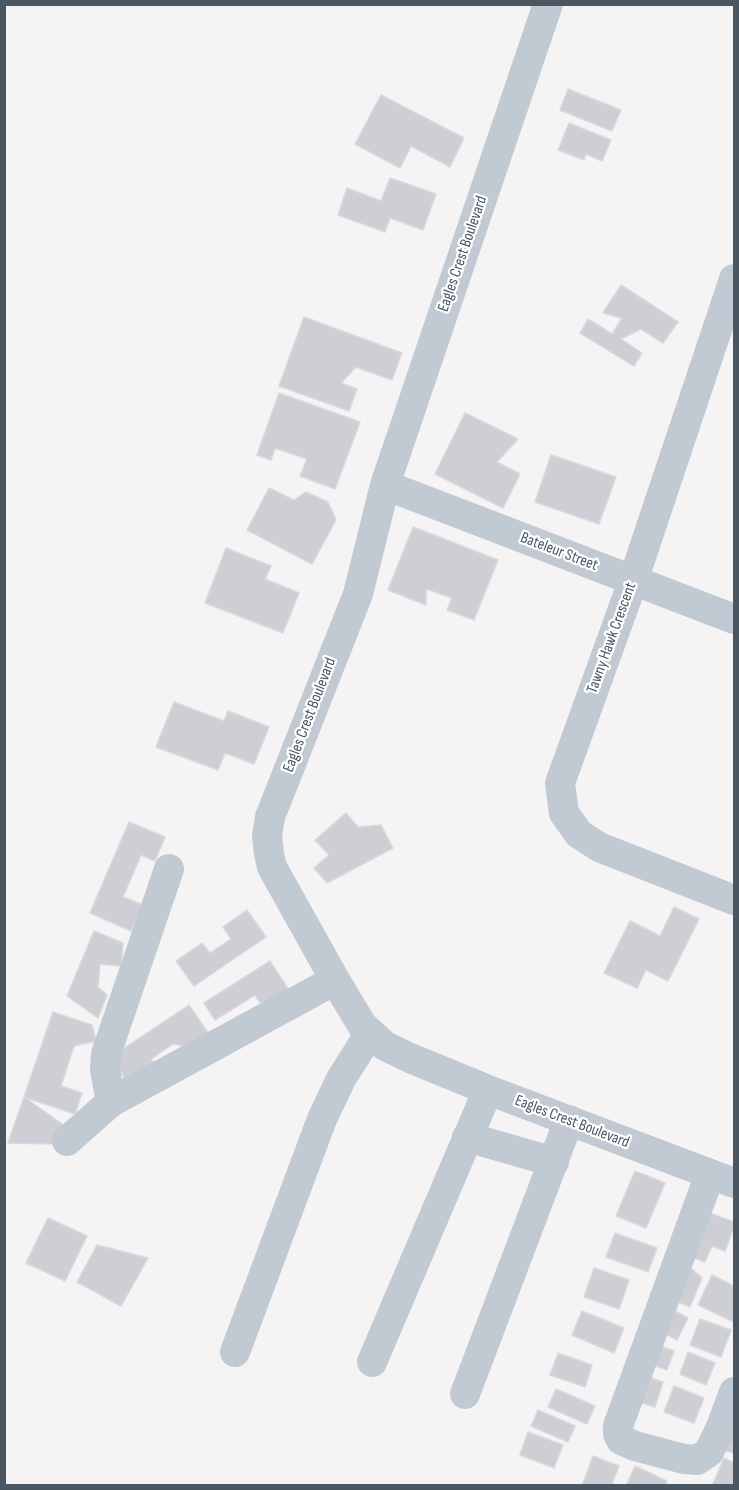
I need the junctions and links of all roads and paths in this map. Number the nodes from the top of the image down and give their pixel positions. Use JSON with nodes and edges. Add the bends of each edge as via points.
{"nodes":[{"id":1,"x":548,"y":4,"type":"edge"},
{"id":2,"x":735,"y":279,"type":"edge"},
{"id":3,"x":385,"y":485,"type":"junction"},
{"id":4,"x":633,"y":580,"type":"junction"},
{"id":5,"x":735,"y":619,"type":"edge"},
{"id":6,"x":169,"y":869,"type":"dead end"},
{"id":7,"x":735,"y":900,"type":"edge"},
{"id":8,"x":335,"y":981,"type":"junction"},
{"id":9,"x":370,"y":1033,"type":"junction"},
{"id":10,"x":489,"y":1090,"type":"junction"},
{"id":11,"x":111,"y":1102,"type":"junction"},
{"id":12,"x":569,"y":1120,"type":"junction"},
{"id":13,"x":467,"y":1137,"type":"junction"},
{"id":14,"x":67,"y":1142,"type":"dead end"},
{"id":15,"x":554,"y":1162,"type":"junction"},
{"id":16,"x":722,"y":1179,"type":"edge"},
{"id":17,"x":235,"y":1352,"type":"dead end"},
{"id":18,"x":372,"y":1362,"type":"dead end"},
{"id":19,"x":735,"y":1392,"type":"edge"},
{"id":20,"x":465,"y":1394,"type":"dead end"}],
"edges":[{"from":1,"to":3,"type":"street","name":"Eagles Crest Boulevard"},
{"from":2,"to":4,"type":"street","name":"Tawny Hawk Crescent"},
{"from":3,"to":4,"type":"street","name":"Bateleur Street"},
{"from":3,"to":8,"type":"street","name":"Eagles Crest Boulevard","via":[[358,594],[270,817],[267,836],[272,867]]},
{"from":4,"to":5,"type":"street","name":"Bateleur Street"},
{"from":4,"to":7,"type":"street","name":"Tawny Hawk Crescent","via":[[560,783],[564,813],[579,834],[599,847]]},
{"from":6,"to":11,"type":"street","via":[[106,1054]]},
{"from":8,"to":9,"type":"street","name":"Eagles Crest Boulevard"},
{"from":8,"to":11,"type":"street"},
{"from":9,"to":10,"type":"street","name":"Eagles Crest Boulevard","via":[[385,1046],[410,1058]]},
{"from":9,"to":17,"type":"street","via":[[326,1108]]},
{"from":10,"to":12,"type":"street","name":"Eagles Crest Boulevard"},
{"from":10,"to":13,"type":"street"},
{"from":11,"to":14,"type":"street"},
{"from":12,"to":15,"type":"street"},
{"from":12,"to":16,"type":"street","name":"Eagles Crest Boulevard"},
{"from":13,"to":15,"type":"street"},
{"from":13,"to":18,"type":"street"},
{"from":15,"to":20,"type":"street"},
{"from":16,"to":19,"type":"street","via":[[618,1426],[618,1434],[621,1440],[635,1446],[697,1460],[709,1452]]}]}
